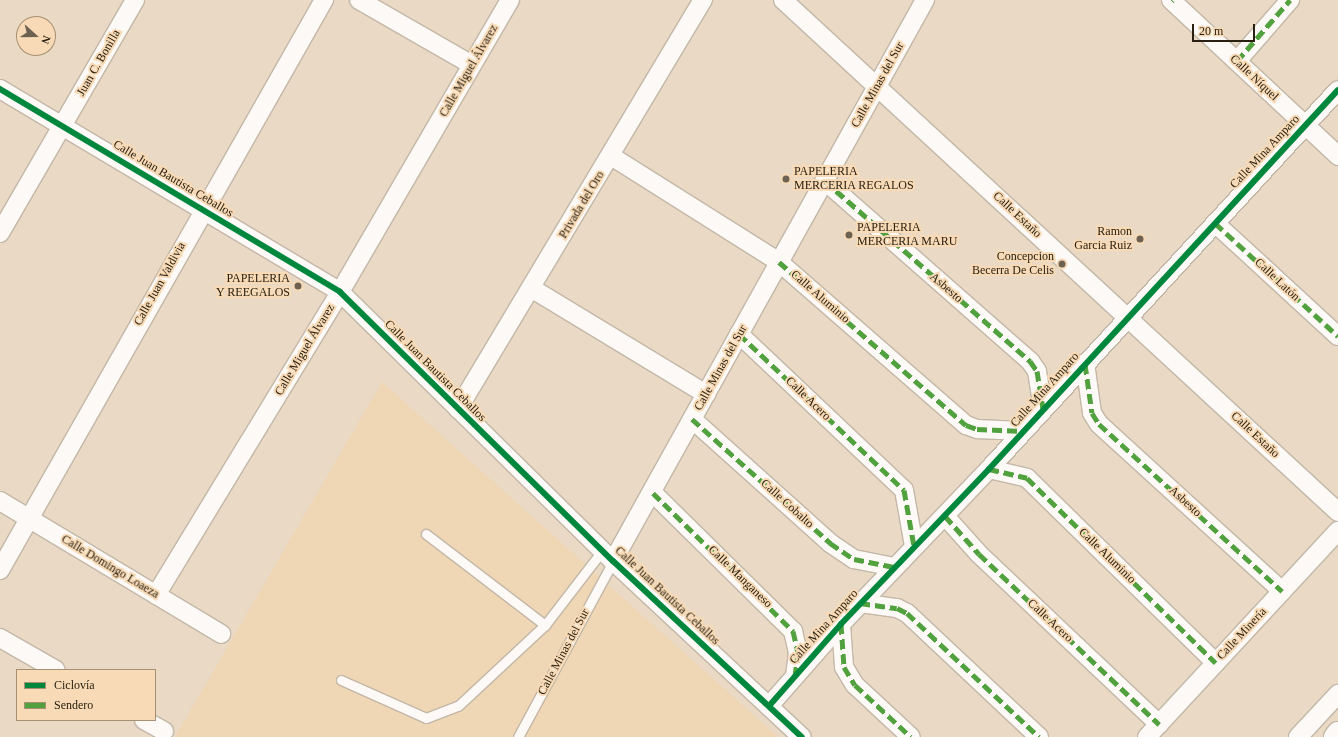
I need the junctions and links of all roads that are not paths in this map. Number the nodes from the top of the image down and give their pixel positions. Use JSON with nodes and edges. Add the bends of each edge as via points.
{"nodes":[{"id":1,"x":135,"y":0,"type":"edge"},
{"id":2,"x":324,"y":0,"type":"edge"},
{"id":3,"x":359,"y":0,"type":"edge"},
{"id":4,"x":510,"y":0,"type":"edge"},
{"id":5,"x":703,"y":0,"type":"edge"},
{"id":6,"x":783,"y":0,"type":"edge"},
{"id":7,"x":925,"y":0,"type":"edge"},
{"id":8,"x":1172,"y":0,"type":"edge"},
{"id":9,"x":1290,"y":0,"type":"edge"},
{"id":10,"x":1237,"y":61,"type":"junction"},
{"id":11,"x":472,"y":65,"type":"junction"},
{"id":12,"x":877,"y":86,"type":"junction"},
{"id":13,"x":0,"y":89,"type":"edge"},
{"id":14,"x":1338,"y":90,"type":"edge"},
{"id":15,"x":63,"y":126,"type":"junction"},
{"id":16,"x":1305,"y":126,"type":"junction"},
{"id":17,"x":611,"y":156,"type":"junction"},
{"id":18,"x":1338,"y":156,"type":"edge"},
{"id":19,"x":824,"y":182,"type":"junction"},
{"id":20,"x":202,"y":209,"type":"junction"},
{"id":21,"x":1215,"y":223,"type":"junction"},
{"id":22,"x":0,"y":233,"type":"edge"},
{"id":23,"x":779,"y":262,"type":"junction"},
{"id":24,"x":531,"y":288,"type":"junction"},
{"id":25,"x":340,"y":292,"type":"junction"},
{"id":26,"x":1128,"y":318,"type":"junction"},
{"id":27,"x":740,"y":334,"type":"junction"},
{"id":28,"x":1338,"y":336,"type":"edge"},
{"id":29,"x":1085,"y":363,"type":"junction"},
{"id":30,"x":706,"y":394,"type":"junction"},
{"id":31,"x":458,"y":409,"type":"junction"},
{"id":32,"x":1043,"y":409,"type":"junction"},
{"id":33,"x":692,"y":419,"type":"junction"},
{"id":34,"x":1023,"y":431,"type":"junction"},
{"id":35,"x":989,"y":469,"type":"junction"},
{"id":36,"x":653,"y":492,"type":"junction"},
{"id":37,"x":0,"y":501,"type":"edge"},
{"id":38,"x":1338,"y":512,"type":"edge"},
{"id":39,"x":945,"y":516,"type":"junction"},
{"id":40,"x":28,"y":518,"type":"junction"},
{"id":41,"x":1338,"y":530,"type":"edge"},
{"id":42,"x":426,"y":534,"type":"dead end"},
{"id":43,"x":914,"y":546,"type":"junction"},
{"id":44,"x":607,"y":556,"type":"junction"},
{"id":45,"x":894,"y":567,"type":"junction"},
{"id":46,"x":0,"y":570,"type":"edge"},
{"id":47,"x":1282,"y":590,"type":"junction"},
{"id":48,"x":156,"y":595,"type":"junction"},
{"id":49,"x":860,"y":603,"type":"junction"},
{"id":50,"x":841,"y":624,"type":"junction"},
{"id":51,"x":545,"y":625,"type":"junction"},
{"id":52,"x":221,"y":634,"type":"dead end"},
{"id":53,"x":0,"y":638,"type":"edge"},
{"id":54,"x":1216,"y":663,"type":"junction"},
{"id":55,"x":54,"y":669,"type":"edge"},
{"id":56,"x":795,"y":675,"type":"junction"},
{"id":57,"x":341,"y":680,"type":"dead end"},
{"id":58,"x":1338,"y":694,"type":"edge"},
{"id":59,"x":769,"y":706,"type":"junction"},
{"id":60,"x":146,"y":721,"type":"edge"},
{"id":61,"x":1153,"y":730,"type":"edge"},
{"id":62,"x":164,"y":731,"type":"dead end"},
{"id":63,"x":1338,"y":734,"type":"edge"},
{"id":64,"x":518,"y":737,"type":"edge"},
{"id":65,"x":802,"y":737,"type":"edge"},
{"id":66,"x":911,"y":737,"type":"edge"},
{"id":67,"x":1039,"y":737,"type":"edge"},
{"id":68,"x":1298,"y":737,"type":"edge"},
{"id":69,"x":1335,"y":737,"type":"edge"}],
"edges":[{"from":1,"to":15,"type":"street","name":"Juan C. Bonilla"},
{"from":2,"to":20,"type":"street","name":"Calle Juan Valdivia"},
{"from":3,"to":11,"type":"street"},
{"from":4,"to":11,"type":"street","name":"Calle Miguel Álvarez"},
{"from":5,"to":17,"type":"street","name":"Privada del Oro"},
{"from":6,"to":12,"type":"street","name":"Calle Estaño"},
{"from":7,"to":12,"type":"street","name":"Calle Minas del Sur"},
{"from":8,"to":10,"type":"street","name":"Calle Níquel"},
{"from":9,"to":10,"type":"street"},
{"from":10,"to":16,"type":"street","name":"Calle Níquel"},
{"from":11,"to":25,"type":"street","name":"Calle Miguel Álvarez"},
{"from":12,"to":19,"type":"street","name":"Calle Minas del Sur"},
{"from":12,"to":26,"type":"street","name":"Calle Estaño"},
{"from":13,"to":15,"type":"street","name":"Calle Juan Bautista Ceballos"},
{"from":14,"to":16,"type":"street","name":"Calle Mina Amparo"},
{"from":15,"to":20,"type":"street","name":"Calle Juan Bautista Ceballos"},
{"from":15,"to":22,"type":"street","name":"Juan C. Bonilla"},
{"from":16,"to":18,"type":"street","name":"Calle Níquel"},
{"from":16,"to":21,"type":"street","name":"Calle Mina Amparo"},
{"from":17,"to":23,"type":"street","name":"Calle Aluminio"},
{"from":17,"to":24,"type":"street","name":"Privada del Oro"},
{"from":19,"to":23,"type":"street","name":"Calle Minas del Sur"},
{"from":19,"to":32,"type":"street","name":"Asbesto","via":[[1030,361],[1037,371]]},
{"from":20,"to":25,"type":"street","name":"Calle Juan Bautista Ceballos"},
{"from":20,"to":40,"type":"street","name":"Calle Juan Valdivia"},
{"from":21,"to":26,"type":"street","name":"Calle Mina Amparo"},
{"from":21,"to":28,"type":"street","name":"Calle Latón"},
{"from":23,"to":27,"type":"street","name":"Calle Minas del Sur"},
{"from":23,"to":34,"type":"street","name":"Calle Aluminio","via":[[966,425],[977,429]]},
{"from":24,"to":30,"type":"street"},
{"from":24,"to":31,"type":"street","name":"Privada del Oro"},
{"from":25,"to":31,"type":"street","name":"Calle Juan Bautista Ceballos"},
{"from":25,"to":48,"type":"street","name":"Calle Miguel Álvarez"},
{"from":26,"to":29,"type":"street","name":"Calle Mina Amparo"},
{"from":26,"to":38,"type":"street","name":"Calle Estaño"},
{"from":27,"to":30,"type":"street","name":"Calle Minas del Sur"},
{"from":27,"to":43,"type":"street","name":"Calle Acero","via":[[904,490]]},
{"from":29,"to":32,"type":"street","name":"Calle Mina Amparo"},
{"from":29,"to":47,"type":"street","name":"Asbesto","via":[[1092,413],[1099,424]]},
{"from":30,"to":33,"type":"street","name":"Calle Minas del Sur"},
{"from":31,"to":44,"type":"street","name":"Calle Juan Bautista Ceballos"},
{"from":32,"to":34,"type":"street","name":"Calle Mina Amparo"},
{"from":33,"to":36,"type":"street","name":"Calle Minas del Sur"},
{"from":33,"to":45,"type":"street","name":"Calle Cobalto","via":[[830,543],[854,559]]},
{"from":34,"to":35,"type":"street","name":"Calle Mina Amparo"},
{"from":35,"to":39,"type":"street","name":"Calle Mina Amparo"},
{"from":35,"to":54,"type":"street","name":"Calle Aluminio","via":[[1027,478]]},
{"from":36,"to":44,"type":"street","name":"Calle Minas del Sur"},
{"from":36,"to":56,"type":"street","name":"Calle Manganeso","via":[[793,631],[798,652]]},
{"from":37,"to":40,"type":"street","name":"Calle Domingo Loaeza"},
{"from":39,"to":43,"type":"street","name":"Calle Mina Amparo"},
{"from":39,"to":61,"type":"street","name":"Calle Acero","via":[[979,554]]},
{"from":40,"to":46,"type":"street","name":"Calle Juan Valdivia"},
{"from":40,"to":48,"type":"street","name":"Calle Domingo Loaeza"},
{"from":41,"to":47,"type":"street","name":"Calle Minería"},
{"from":42,"to":51,"type":"lane"},
{"from":43,"to":45,"type":"street","name":"Calle Mina Amparo"},
{"from":44,"to":51,"type":"lane"},
{"from":44,"to":59,"type":"street","name":"Calle Juan Bautista Ceballos"},
{"from":44,"to":64,"type":"lane","name":"Calle Minas del Sur"},
{"from":45,"to":49,"type":"street","name":"Calle Mina Amparo"},
{"from":47,"to":54,"type":"street","name":"Calle Minería"},
{"from":48,"to":52,"type":"street","name":"Calle Domingo Loaeza"},
{"from":49,"to":50,"type":"street","name":"Calle Mina Amparo"},
{"from":49,"to":67,"type":"street","via":[[897,608],[907,613]]},
{"from":50,"to":56,"type":"street","name":"Calle Mina Amparo"},
{"from":50,"to":66,"type":"street","via":[[844,666],[855,685]]},
{"from":51,"to":57,"type":"lane","via":[[458,706],[426,718]]},
{"from":53,"to":55,"type":"street"},
{"from":54,"to":61,"type":"street","name":"Calle Minería"},
{"from":56,"to":59,"type":"street","name":"Calle Mina Amparo"},
{"from":58,"to":68,"type":"street"},
{"from":59,"to":65,"type":"street","name":"Calle Juan Bautista Ceballos"},
{"from":60,"to":62,"type":"street"},
{"from":63,"to":69,"type":"main road"}]}
